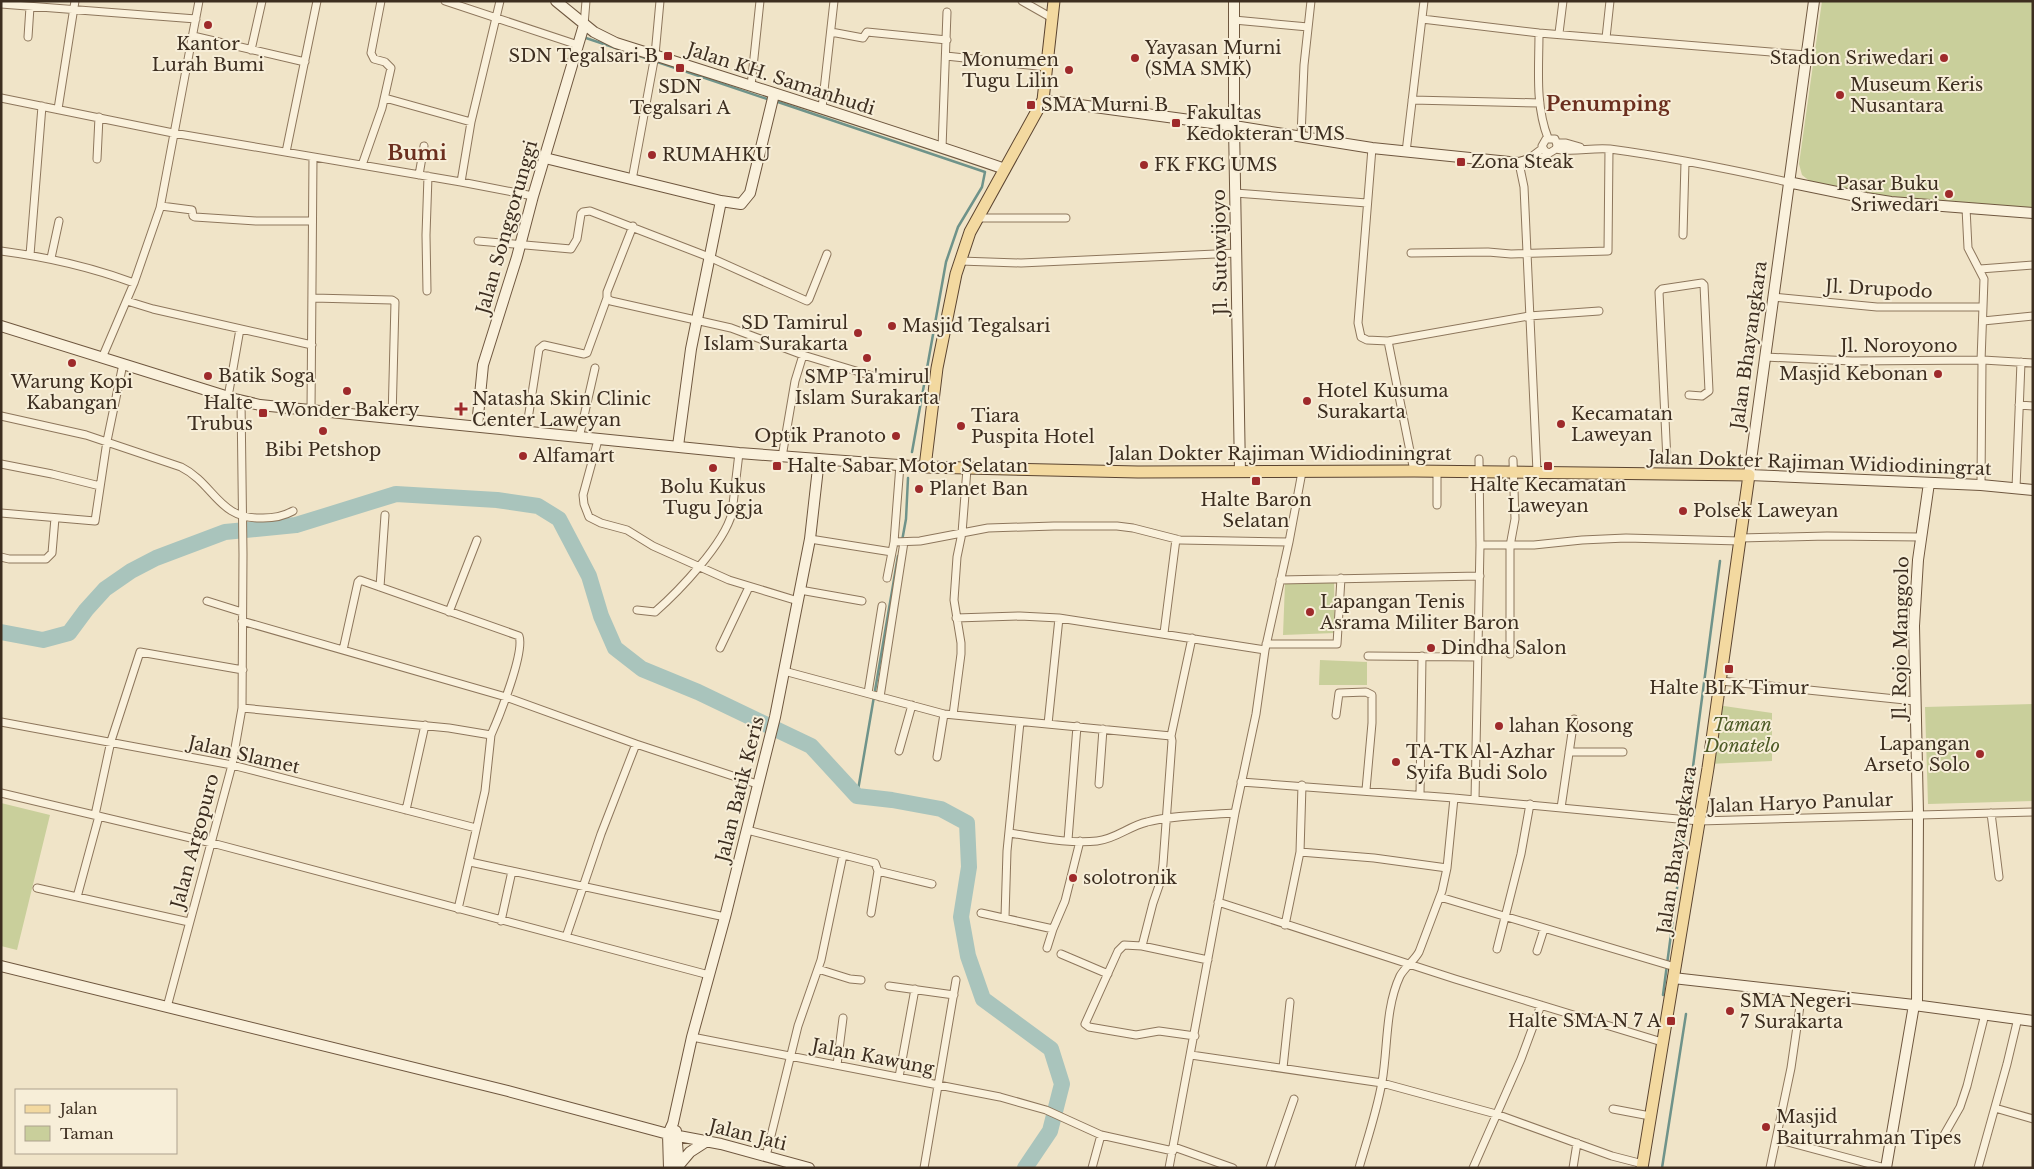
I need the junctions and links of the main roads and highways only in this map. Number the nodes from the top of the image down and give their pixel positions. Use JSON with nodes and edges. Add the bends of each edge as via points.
{"nodes":[{"id":1,"x":556,"y":1,"type":"edge"},
{"id":2,"x":1054,"y":1,"type":"edge"},
{"id":3,"x":1234,"y":1,"type":"edge"},
{"id":4,"x":1814,"y":1,"type":"edge"},
{"id":5,"x":581,"y":35,"type":"junction"},
{"id":6,"x":773,"y":96,"type":"junction"},
{"id":7,"x":1043,"y":100,"type":"junction"},
{"id":8,"x":1234,"y":126,"type":"junction"},
{"id":9,"x":545,"y":158,"type":"junction"},
{"id":10,"x":1522,"y":162,"type":"road end"},
{"id":11,"x":1005,"y":169,"type":"junction"},
{"id":12,"x":1788,"y":182,"type":"junction"},
{"id":13,"x":721,"y":202,"type":"junction"},
{"id":14,"x":2033,"y":213,"type":"edge"},
{"id":15,"x":1,"y":326,"type":"edge"},
{"id":16,"x":477,"y":426,"type":"junction"},
{"id":17,"x":678,"y":446,"type":"junction"},
{"id":18,"x":819,"y":460,"type":"junction"},
{"id":19,"x":924,"y":467,"type":"junction"},
{"id":20,"x":1240,"y":472,"type":"junction"},
{"id":21,"x":1749,"y":475,"type":"junction"},
{"id":22,"x":1929,"y":483,"type":"junction"},
{"id":23,"x":2033,"y":490,"type":"edge"},
{"id":24,"x":1,"y":966,"type":"edge"},
{"id":25,"x":1670,"y":968,"type":"junction"},
{"id":26,"x":1916,"y":1005,"type":"junction"},
{"id":27,"x":2033,"y":1020,"type":"edge"},
{"id":28,"x":673,"y":1134,"type":"junction"},
{"id":29,"x":707,"y":1141,"type":"junction"},
{"id":30,"x":1642,"y":1166,"type":"edge"},
{"id":31,"x":676,"y":1167,"type":"edge"},
{"id":32,"x":809,"y":1168,"type":"edge"},
{"id":33,"x":1886,"y":1168,"type":"edge"}],
"edges":[{"from":1,"to":5,"type":"main road","name":"Jalan KH. Samanhudi"},
{"from":2,"to":7,"type":"main road"},
{"from":3,"to":8,"type":"main road","name":"Jl. Sutowijoyo"},
{"from":4,"to":12,"type":"main road","name":"Jalan Bhayangkara"},
{"from":5,"to":6,"type":"main road","name":"Jalan KH. Samanhudi","via":[[616,43],[653,60],[751,86]]},
{"from":5,"to":9,"type":"main road","name":"Jalan Songgorunggi"},
{"from":6,"to":11,"type":"main road","name":"Jalan KH. Samanhudi","via":[[822,108]]},
{"from":6,"to":13,"type":"main road","via":[[748,197],[741,204]]},
{"from":7,"to":8,"type":"main road"},
{"from":7,"to":11,"type":"main road"},
{"from":8,"to":10,"type":"main road","via":[[1372,148]]},
{"from":8,"to":20,"type":"main road","name":"Jl. Sutowijoyo"},
{"from":9,"to":13,"type":"main road"},
{"from":9,"to":16,"type":"main road","name":"Jalan Songgorunggi","via":[[483,365]]},
{"from":11,"to":19,"type":"main road","via":[[978,218],[960,261],[937,368]]},
{"from":12,"to":14,"type":"main road","via":[[1866,198]]},
{"from":12,"to":21,"type":"main road","name":"Jalan Bhayangkara"},
{"from":13,"to":17,"type":"main road","via":[[685,386]]},
{"from":15,"to":16,"type":"main road","name":"Jalan Dokter Rajiman Widiodiningrat","via":[[241,401],[311,411]]},
{"from":16,"to":17,"type":"main road","name":"Jalan Dokter Rajiman Widiodiningrat"},
{"from":17,"to":18,"type":"main road","name":"Jalan Dokter Rajiman Widiodiningrat"},
{"from":18,"to":19,"type":"main road","name":"Jalan Dokter Rajiman Widiodiningrat"},
{"from":18,"to":28,"type":"main road","name":"Jalan Batik Keris","via":[[810,539],[775,718],[692,1037]]},
{"from":19,"to":20,"type":"main road","name":"Jalan Dokter Rajiman Widiodiningrat"},
{"from":20,"to":21,"type":"main road","name":"Jalan Dokter Rajiman Widiodiningrat"},
{"from":21,"to":22,"type":"main road","name":"Jalan Dokter Rajiman Widiodiningrat"},
{"from":21,"to":25,"type":"main road","name":"Jalan Bhayangkara","via":[[1721,681]]},
{"from":22,"to":23,"type":"main road","name":"Jalan Dokter Rajiman Widiodiningrat"},
{"from":22,"to":26,"type":"main road","name":"Jl. Rojo Manggolo","via":[[1914,607],[1918,814]]},
{"from":24,"to":28,"type":"main road","name":"Jalan Jati"},
{"from":25,"to":26,"type":"main road","via":[[1802,992]]},
{"from":25,"to":30,"type":"main road","name":"Jalan Bhayangkara"},
{"from":26,"to":27,"type":"main road"},
{"from":26,"to":33,"type":"main road","name":"Jl. Rojo Manggolo"},
{"from":28,"to":29,"type":"main road","name":"Jalan Jati"},
{"from":28,"to":31,"type":"main road"},
{"from":29,"to":31,"type":"main road"},
{"from":29,"to":32,"type":"main road","name":"Jalan Jati"}]}
